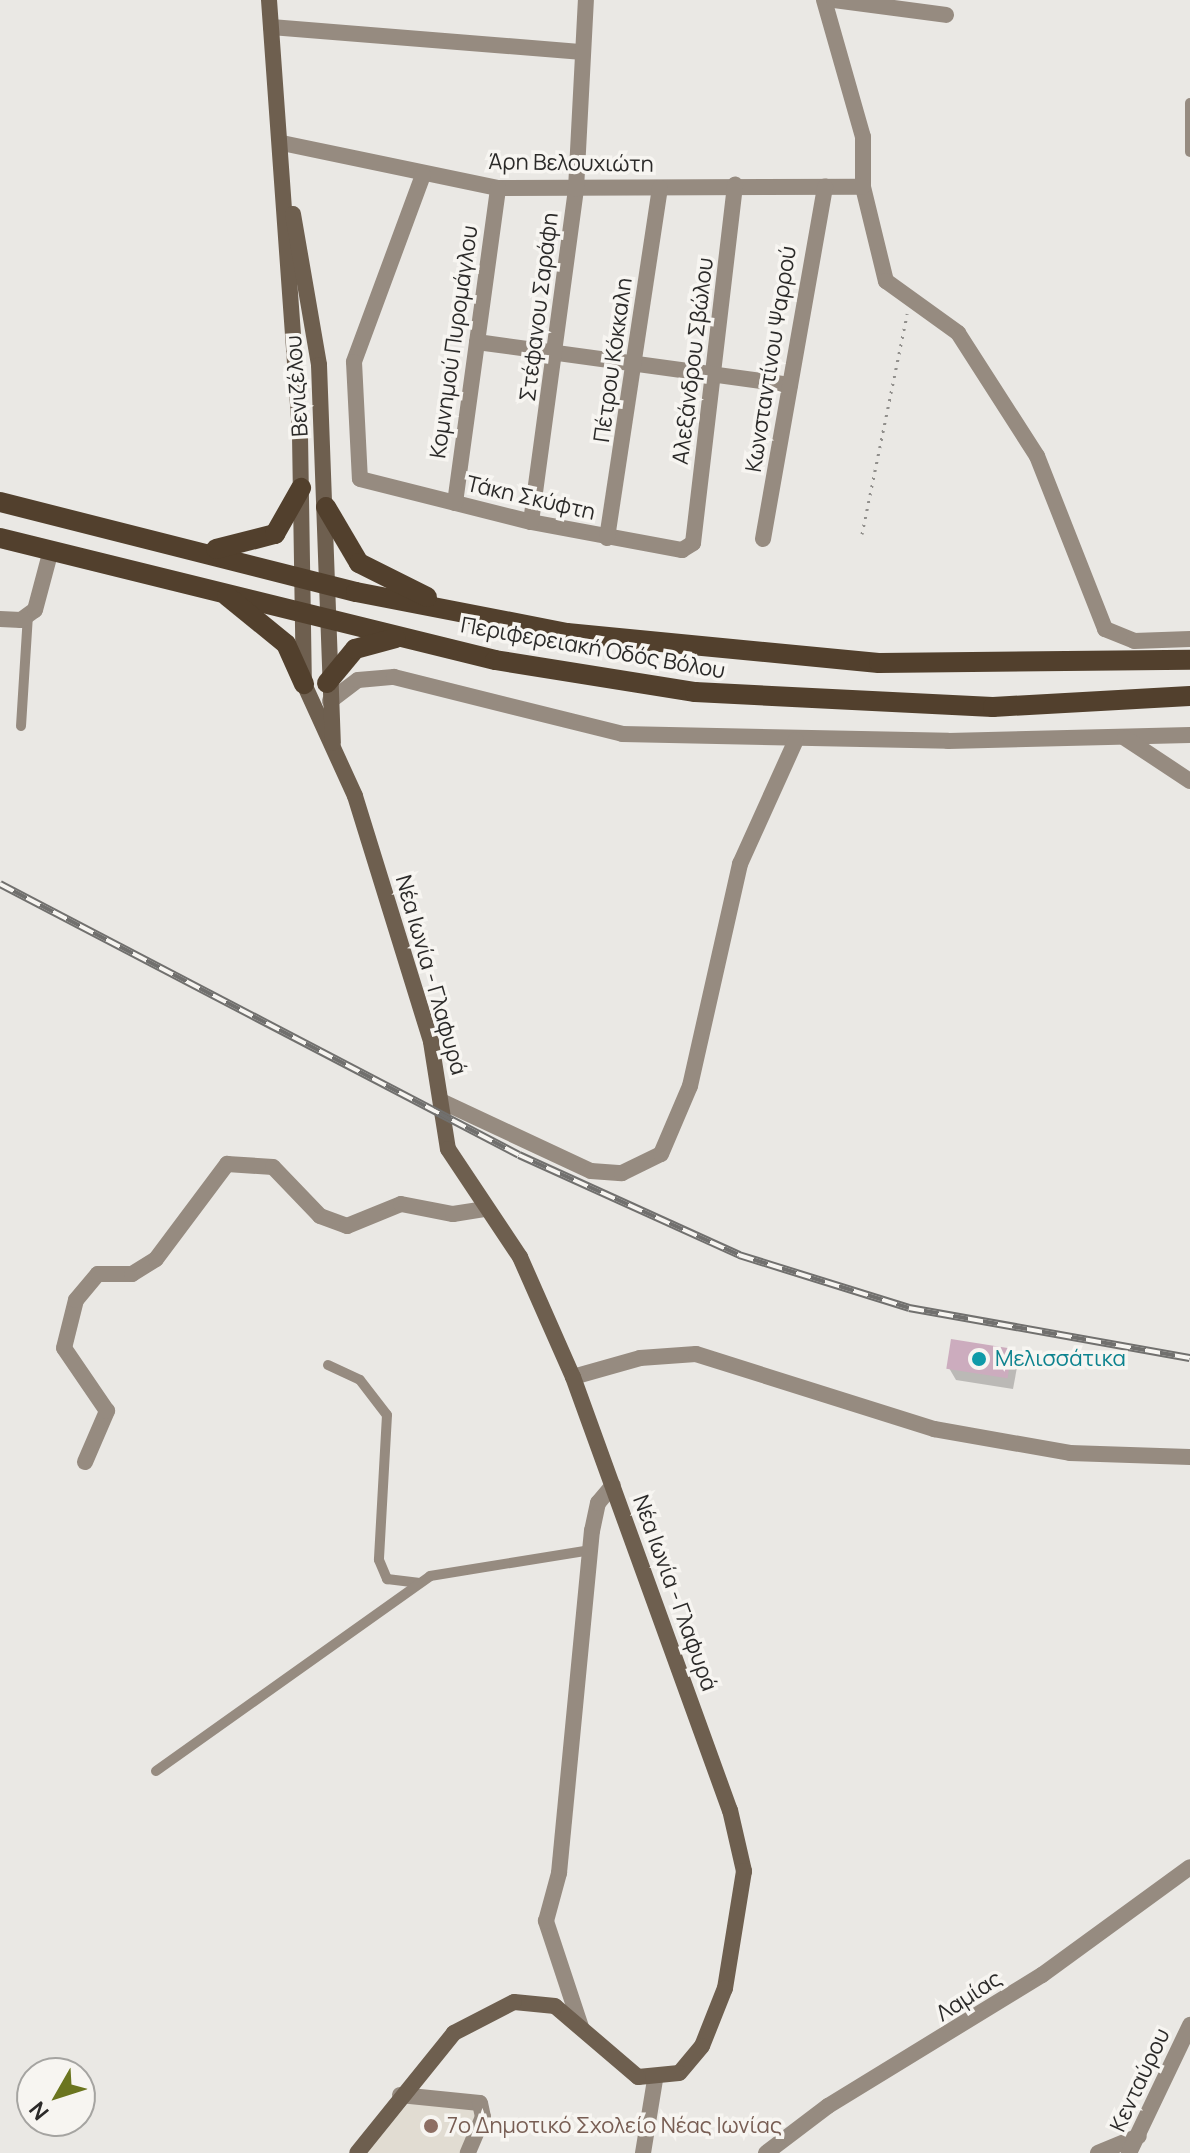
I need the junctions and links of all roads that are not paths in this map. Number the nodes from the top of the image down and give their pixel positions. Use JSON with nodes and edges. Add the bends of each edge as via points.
{"nodes":[{"id":1,"x":269,"y":0,"type":"edge"},
{"id":2,"x":586,"y":0,"type":"edge"},
{"id":3,"x":824,"y":0,"type":"edge"},
{"id":4,"x":834,"y":0,"type":"edge"},
{"id":5,"x":946,"y":15,"type":"dead end"},
{"id":6,"x":271,"y":27,"type":"junction"},
{"id":7,"x":583,"y":52,"type":"junction"},
{"id":8,"x":1190,"y":103,"type":"edge"},
{"id":9,"x":282,"y":143,"type":"junction"},
{"id":10,"x":1190,"y":152,"type":"edge"},
{"id":11,"x":423,"y":175,"type":"junction"},
{"id":12,"x":735,"y":184,"type":"junction"},
{"id":13,"x":825,"y":186,"type":"junction"},
{"id":14,"x":863,"y":187,"type":"junction"},
{"id":15,"x":498,"y":188,"type":"junction"},
{"id":16,"x":660,"y":188,"type":"junction"},
{"id":17,"x":287,"y":189,"type":"junction"},
{"id":18,"x":576,"y":189,"type":"junction"},
{"id":19,"x":477,"y":342,"type":"junction"},
{"id":20,"x":556,"y":353,"type":"junction"},
{"id":21,"x":636,"y":361,"type":"junction"},
{"id":22,"x":715,"y":374,"type":"junction"},
{"id":23,"x":790,"y":385,"type":"junction"},
{"id":24,"x":301,"y":488,"type":"junction"},
{"id":25,"x":0,"y":502,"type":"edge"},
{"id":26,"x":455,"y":503,"type":"junction"},
{"id":27,"x":326,"y":507,"type":"junction"},
{"id":28,"x":531,"y":522,"type":"junction"},
{"id":29,"x":0,"y":538,"type":"edge"},
{"id":30,"x":607,"y":538,"type":"junction"},
{"id":31,"x":763,"y":539,"type":"dead end"},
{"id":32,"x":693,"y":543,"type":"joint"},
{"id":33,"x":51,"y":550,"type":"junction"},
{"id":34,"x":200,"y":550,"type":"junction"},
{"id":35,"x":302,"y":577,"type":"junction"},
{"id":36,"x":327,"y":583,"type":"junction"},
{"id":37,"x":217,"y":590,"type":"junction"},
{"id":38,"x":303,"y":610,"type":"junction"},
{"id":39,"x":28,"y":616,"type":"junction"},
{"id":40,"x":472,"y":616,"type":"junction"},
{"id":41,"x":326,"y":617,"type":"junction"},
{"id":42,"x":0,"y":619,"type":"edge"},
{"id":43,"x":406,"y":638,"type":"junction"},
{"id":44,"x":1190,"y":639,"type":"edge"},
{"id":45,"x":1190,"y":660,"type":"edge"},
{"id":46,"x":304,"y":684,"type":"junction"},
{"id":47,"x":328,"y":692,"type":"junction"},
{"id":48,"x":1190,"y":696,"type":"edge"},
{"id":49,"x":21,"y":726,"type":"dead end"},
{"id":50,"x":1190,"y":735,"type":"edge"},
{"id":51,"x":1122,"y":737,"type":"junction"},
{"id":52,"x":796,"y":740,"type":"junction"},
{"id":53,"x":333,"y":745,"type":"junction"},
{"id":54,"x":1190,"y":781,"type":"edge"},
{"id":55,"x":443,"y":1102,"type":"junction"},
{"id":56,"x":486,"y":1209,"type":"junction"},
{"id":57,"x":328,"y":1365,"type":"dead end"},
{"id":58,"x":573,"y":1377,"type":"junction"},
{"id":59,"x":1190,"y":1457,"type":"edge"},
{"id":60,"x":85,"y":1462,"type":"dead end"},
{"id":61,"x":613,"y":1485,"type":"junction"},
{"id":62,"x":591,"y":1550,"type":"junction"},
{"id":63,"x":418,"y":1583,"type":"junction"},
{"id":64,"x":156,"y":1771,"type":"dead end"},
{"id":65,"x":1190,"y":1867,"type":"edge"},
{"id":66,"x":1190,"y":2025,"type":"edge"},
{"id":67,"x":581,"y":2027,"type":"junction"},
{"id":68,"x":655,"y":2080,"type":"junction"},
{"id":69,"x":400,"y":2095,"type":"junction"},
{"id":70,"x":1139,"y":2136,"type":"junction"},
{"id":71,"x":357,"y":2153,"type":"edge"},
{"id":72,"x":468,"y":2153,"type":"edge"},
{"id":73,"x":643,"y":2153,"type":"edge"},
{"id":74,"x":766,"y":2153,"type":"edge"},
{"id":75,"x":1098,"y":2153,"type":"edge"},
{"id":76,"x":1129,"y":2153,"type":"edge"}],
"edges":[{"from":1,"to":6,"type":"main road","name":"Βενιζέλου"},
{"from":2,"to":7,"type":"street","name":"Στέφανου Σαράφη"},
{"from":3,"to":14,"type":"street","via":[[863,137]]},
{"from":4,"to":5,"type":"street"},
{"from":6,"to":7,"type":"street"},
{"from":6,"to":9,"type":"main road","name":"Βενιζέλου"},
{"from":7,"to":18,"type":"street","name":"Στέφανου Σαράφη"},
{"from":8,"to":10,"type":"lane"},
{"from":9,"to":11,"type":"street","name":"Άρη Βελουχιώτη"},
{"from":9,"to":17,"type":"main road","name":"Βενιζέλου"},
{"from":11,"to":15,"type":"street","name":"Άρη Βελουχιώτη"},
{"from":11,"to":26,"type":"street","name":"Τάκη Σκύφτη","via":[[354,362],[360,479]]},
{"from":12,"to":13,"type":"street","name":"Άρη Βελουχιώτη"},
{"from":12,"to":16,"type":"street","name":"Άρη Βελουχιώτη"},
{"from":12,"to":22,"type":"street","name":"Αλεξάνδρου Σβώλου"},
{"from":13,"to":14,"type":"street","name":"Άρη Βελουχιώτη"},
{"from":13,"to":23,"type":"street","name":"Κωνσταντίνου Ψαρρού"},
{"from":14,"to":44,"type":"street","via":[[886,281],[958,333],[1037,456],[1096,618],[1128,640]]},
{"from":15,"to":18,"type":"street","name":"Άρη Βελουχιώτη"},
{"from":15,"to":19,"type":"street","name":"Κομνημού Πυρομάγλου"},
{"from":16,"to":18,"type":"street","name":"Άρη Βελουχιώτη"},
{"from":16,"to":21,"type":"street","name":"Πέτρου Κόκκαλη"},
{"from":17,"to":24,"type":"main road","name":"Βενιζέλου"},
{"from":17,"to":27,"type":"main road","name":"Βενιζέλου","via":[[310,286]]},
{"from":18,"to":20,"type":"street","name":"Στέφανου Σαράφη"},
{"from":19,"to":20,"type":"street"},
{"from":19,"to":26,"type":"street","name":"Κομνημού Πυρομάγλου"},
{"from":20,"to":21,"type":"street"},
{"from":20,"to":28,"type":"street","name":"Στέφανου Σαράφη"},
{"from":21,"to":22,"type":"street"},
{"from":21,"to":30,"type":"street","name":"Πέτρου Κόκκαλη"},
{"from":22,"to":23,"type":"street"},
{"from":22,"to":32,"type":"street","name":"Αλεξάνδρου Σβώλου"},
{"from":23,"to":31,"type":"street","name":"Κωνσταντίνου Ψαρρού"},
{"from":24,"to":34,"type":"main road","via":[[291,518],[271,537]]},
{"from":24,"to":35,"type":"main road","name":"Βενιζέλου"},
{"from":25,"to":34,"type":"main road","name":"Περιφερειακή Οδός Βόλου"},
{"from":26,"to":28,"type":"street","name":"Τάκη Σκύφτη"},
{"from":27,"to":36,"type":"main road","name":"Βενιζέλου"},
{"from":27,"to":40,"type":"main road","via":[[359,563]]},
{"from":28,"to":30,"type":"street","name":"Τάκη Σκύφτη"},
{"from":29,"to":33,"type":"main road","name":"Περιφερειακή Οδός Βόλου"},
{"from":30,"to":32,"type":"street","name":"Τάκη Σκύφτη","via":[[682,550]]},
{"from":33,"to":37,"type":"main road","name":"Περιφερειακή Οδός Βόλου"},
{"from":33,"to":39,"type":"street","via":[[40,602]]},
{"from":34,"to":35,"type":"main road","name":"Περιφερειακή Οδός Βόλου"},
{"from":35,"to":36,"type":"main road","name":"Περιφερειακή Οδός Βόλου"},
{"from":35,"to":38,"type":"main road","name":"Νέα Ιωνία - Γλαφυρά"},
{"from":36,"to":40,"type":"main road","name":"Περιφερειακή Οδός Βόλου"},
{"from":36,"to":41,"type":"main road","name":"Νέα Ιωνία - Γλαφυρά"},
{"from":37,"to":38,"type":"main road","name":"Περιφερειακή Οδός Βόλου"},
{"from":37,"to":46,"type":"main road","via":[[277,635]]},
{"from":38,"to":41,"type":"main road","name":"Περιφερειακή Οδός Βόλου"},
{"from":38,"to":46,"type":"main road","name":"Νέα Ιωνία - Γλαφυρά"},
{"from":39,"to":42,"type":"street"},
{"from":39,"to":49,"type":"lane"},
{"from":40,"to":45,"type":"main road","name":"Περιφερειακή Οδός Βόλου","via":[[567,633],[879,663]]},
{"from":41,"to":43,"type":"main road","name":"Περιφερειακή Οδός Βόλου"},
{"from":41,"to":47,"type":"main road","name":"Νέα Ιωνία - Γλαφυρά"},
{"from":43,"to":47,"type":"main road","via":[[355,649]]},
{"from":43,"to":48,"type":"main road","name":"Περιφερειακή Οδός Βόλου","via":[[555,670],[773,700],[993,707]]},
{"from":46,"to":53,"type":"main road","name":"Νέα Ιωνία - Γλαφυρά"},
{"from":47,"to":52,"type":"street","via":[[358,680],[394,677],[605,732]]},
{"from":47,"to":53,"type":"main road","name":"Νέα Ιωνία - Γλαφυρά"},
{"from":50,"to":51,"type":"street"},
{"from":51,"to":52,"type":"street"},
{"from":51,"to":54,"type":"street"},
{"from":52,"to":55,"type":"street","via":[[740,864],[690,1086],[661,1154],[622,1173],[591,1171]]},
{"from":53,"to":55,"type":"main road","name":"Νέα Ιωνία - Γλαφυρά","via":[[355,796]]},
{"from":55,"to":56,"type":"main road","name":"Νέα Ιωνία - Γλαφυρά","via":[[448,1149]]},
{"from":56,"to":58,"type":"main road","name":"Νέα Ιωνία - Γλαφυρά","via":[[529,1275]]},
{"from":56,"to":60,"type":"street","via":[[453,1214],[401,1204],[347,1226],[320,1216],[273,1167],[227,1164],[156,1259],[132,1274],[98,1274],[76,1300],[64,1348],[107,1411]]},
{"from":57,"to":63,"type":"lane","via":[[360,1380],[387,1415],[379,1560],[387,1579]]},
{"from":58,"to":59,"type":"street","via":[[640,1358],[696,1354],[934,1429],[1070,1453]]},
{"from":58,"to":61,"type":"main road","name":"Νέα Ιωνία - Γλαφυρά"},
{"from":61,"to":62,"type":"street","via":[[598,1503]]},
{"from":61,"to":68,"type":"main road","name":"Νέα Ιωνία - Γλαφυρά","via":[[735,1825],[744,1871],[739,1936],[710,2027],[684,2069]]},
{"from":62,"to":63,"type":"lane","via":[[439,1572]]},
{"from":62,"to":67,"type":"street","via":[[559,1873],[546,1921]]},
{"from":63,"to":64,"type":"lane"},
{"from":65,"to":74,"type":"street","name":"Λαμίας","via":[[1042,1975],[828,2106]]},
{"from":66,"to":70,"type":"street","name":"Κενταύρου"},
{"from":67,"to":68,"type":"main road","via":[[631,2074]]},
{"from":67,"to":69,"type":"main road","via":[[546,2003],[493,2009],[454,2033]]},
{"from":68,"to":73,"type":"street"},
{"from":69,"to":71,"type":"main road"},
{"from":69,"to":72,"type":"street","via":[[480,2103],[483,2117]]},
{"from":70,"to":75,"type":"street"},
{"from":70,"to":76,"type":"street","name":"Κενταύρου"}]}
